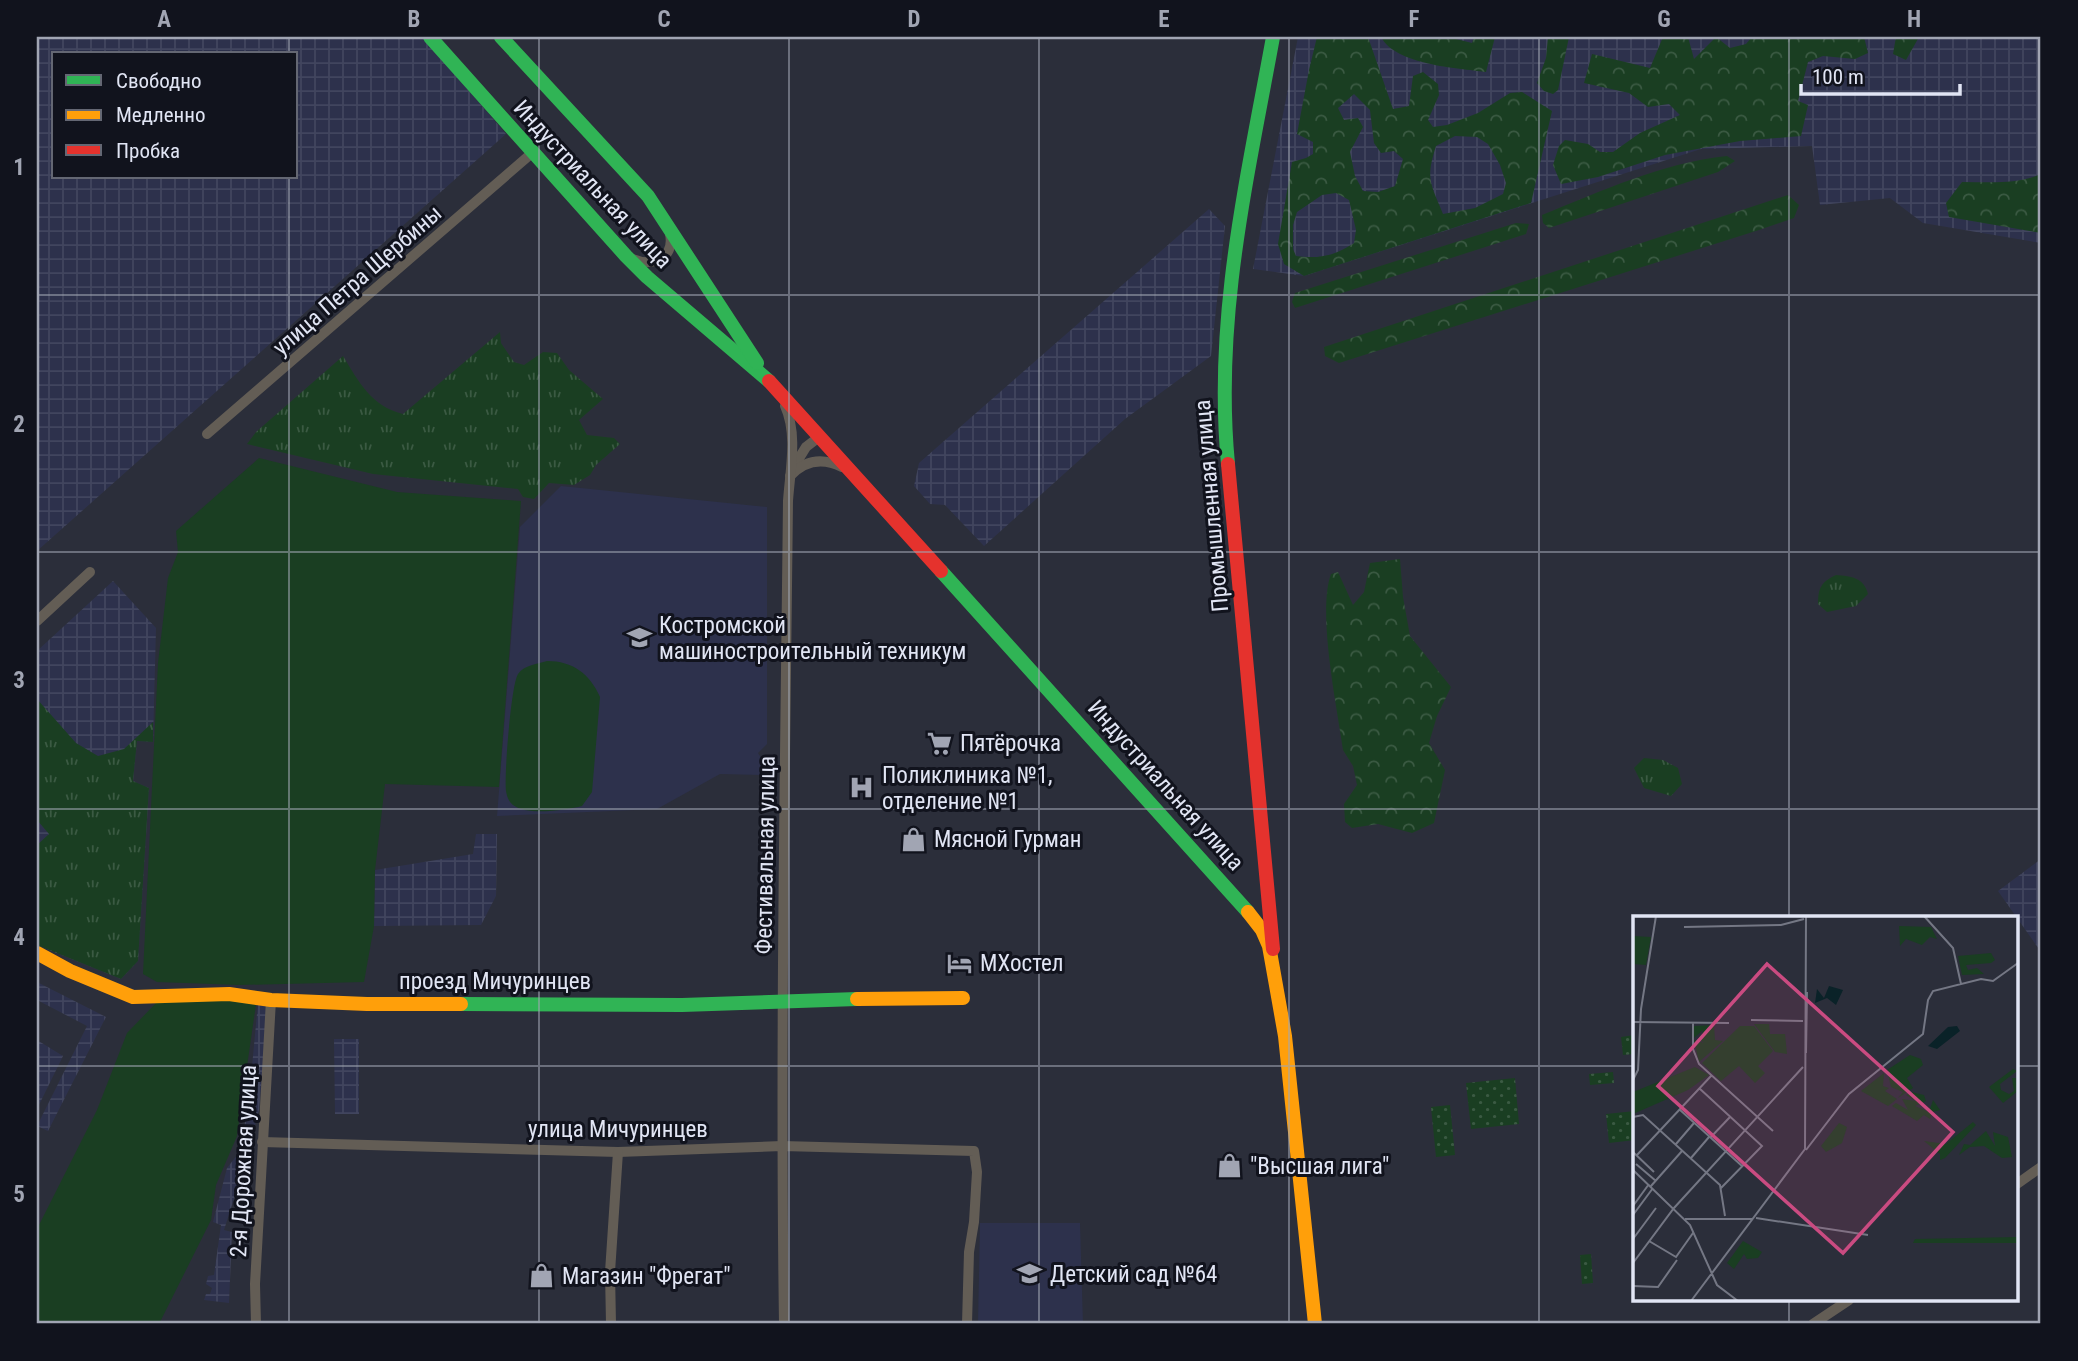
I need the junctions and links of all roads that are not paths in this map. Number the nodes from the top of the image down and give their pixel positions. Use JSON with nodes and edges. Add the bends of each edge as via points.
{"nodes":[{"id":1,"x":430,"y":37,"type":"edge"},
{"id":2,"x":501,"y":37,"type":"edge"},
{"id":3,"x":1273,"y":37,"type":"edge"},
{"id":4,"x":440,"y":43,"type":"edge"},
{"id":5,"x":532,"y":153,"type":"junction"},
{"id":6,"x":668,"y":225,"type":"junction"},
{"id":7,"x":626,"y":256,"type":"junction"},
{"id":8,"x":766,"y":378,"type":"junction"},
{"id":9,"x":777,"y":390,"type":"junction"},
{"id":10,"x":206,"y":434,"type":"dead end"},
{"id":11,"x":819,"y":437,"type":"junction"},
{"id":12,"x":850,"y":472,"type":"junction"},
{"id":13,"x":790,"y":476,"type":"junction"},
{"id":14,"x":90,"y":572,"type":"dead end"},
{"id":15,"x":37,"y":621,"type":"edge"},
{"id":16,"x":37,"y":953,"type":"edge"},
{"id":17,"x":1275,"y":975,"type":"junction"},
{"id":18,"x":963,"y":998,"type":"dead end"},
{"id":19,"x":271,"y":1000,"type":"junction"},
{"id":20,"x":782,"y":1000,"type":"junction"},
{"id":21,"x":262,"y":1142,"type":"junction"},
{"id":22,"x":782,"y":1146,"type":"junction"},
{"id":23,"x":618,"y":1152,"type":"junction"},
{"id":24,"x":2041,"y":1167,"type":"edge"},
{"id":25,"x":2018,"y":1183,"type":"edge"},
{"id":26,"x":1846,"y":1302,"type":"edge"},
{"id":27,"x":256,"y":1324,"type":"edge"},
{"id":28,"x":611,"y":1324,"type":"edge"},
{"id":29,"x":784,"y":1324,"type":"edge"},
{"id":30,"x":967,"y":1324,"type":"edge"},
{"id":31,"x":1315,"y":1324,"type":"edge"},
{"id":32,"x":1813,"y":1324,"type":"edge"}],
"edges":[{"from":1,"to":4,"type":"main road","name":"Индустриальная улица"},
{"from":2,"to":6,"type":"main road","name":"Индустриальная улица","via":[[648,196]]},
{"from":3,"to":17,"type":"main road","name":"Промышленная улица","via":[[1233,263],[1224,423]]},
{"from":4,"to":5,"type":"main road","name":"Индустриальная улица"},
{"from":5,"to":7,"type":"main road","name":"Индустриальная улица"},
{"from":5,"to":10,"type":"street","name":"улица Петра Щербины"},
{"from":6,"to":7,"type":"street","via":[[672,243],[656,262]]},
{"from":6,"to":8,"type":"main road","name":"Индустриальная улица"},
{"from":7,"to":8,"type":"main road","name":"Индустриальная улица"},
{"from":8,"to":9,"type":"main road","name":"Индустриальная улица"},
{"from":9,"to":11,"type":"main road","name":"Индустриальная улица"},
{"from":9,"to":13,"type":"street","name":"Фестивальная улица","via":[[791,431]]},
{"from":11,"to":12,"type":"main road","name":"Индустриальная улица"},
{"from":11,"to":13,"type":"street","via":[[806,447]]},
{"from":12,"to":13,"type":"street","via":[[821,460],[798,467]]},
{"from":12,"to":17,"type":"main road","name":"Индустриальная улица","via":[[1240,901],[1262,930]]},
{"from":13,"to":20,"type":"street","name":"Фестивальная улица"},
{"from":14,"to":15,"type":"street"},
{"from":16,"to":19,"type":"main road","name":"проезд Мичуринцев","via":[[133,997],[229,994]]},
{"from":17,"to":31,"type":"main road","name":"Индустриальная улица"},
{"from":18,"to":20,"type":"main road","name":"проезд Мичуринцев"},
{"from":19,"to":20,"type":"main road","name":"проезд Мичуринцев","via":[[682,1005]]},
{"from":19,"to":21,"type":"street","name":"2-я Дорожная улица"},
{"from":20,"to":22,"type":"street","name":"Фестивальная улица"},
{"from":21,"to":23,"type":"street","name":"улица Мичуринцев"},
{"from":21,"to":27,"type":"street","name":"2-я Дорожная улица"},
{"from":22,"to":23,"type":"street","name":"улица Мичуринцев"},
{"from":22,"to":29,"type":"street","name":"Фестивальная улица"},
{"from":22,"to":30,"type":"street","name":"улица Мичуринцев","via":[[974,1151],[977,1172]]},
{"from":23,"to":28,"type":"street"},
{"from":24,"to":25,"type":"street"},
{"from":26,"to":32,"type":"street"}]}
